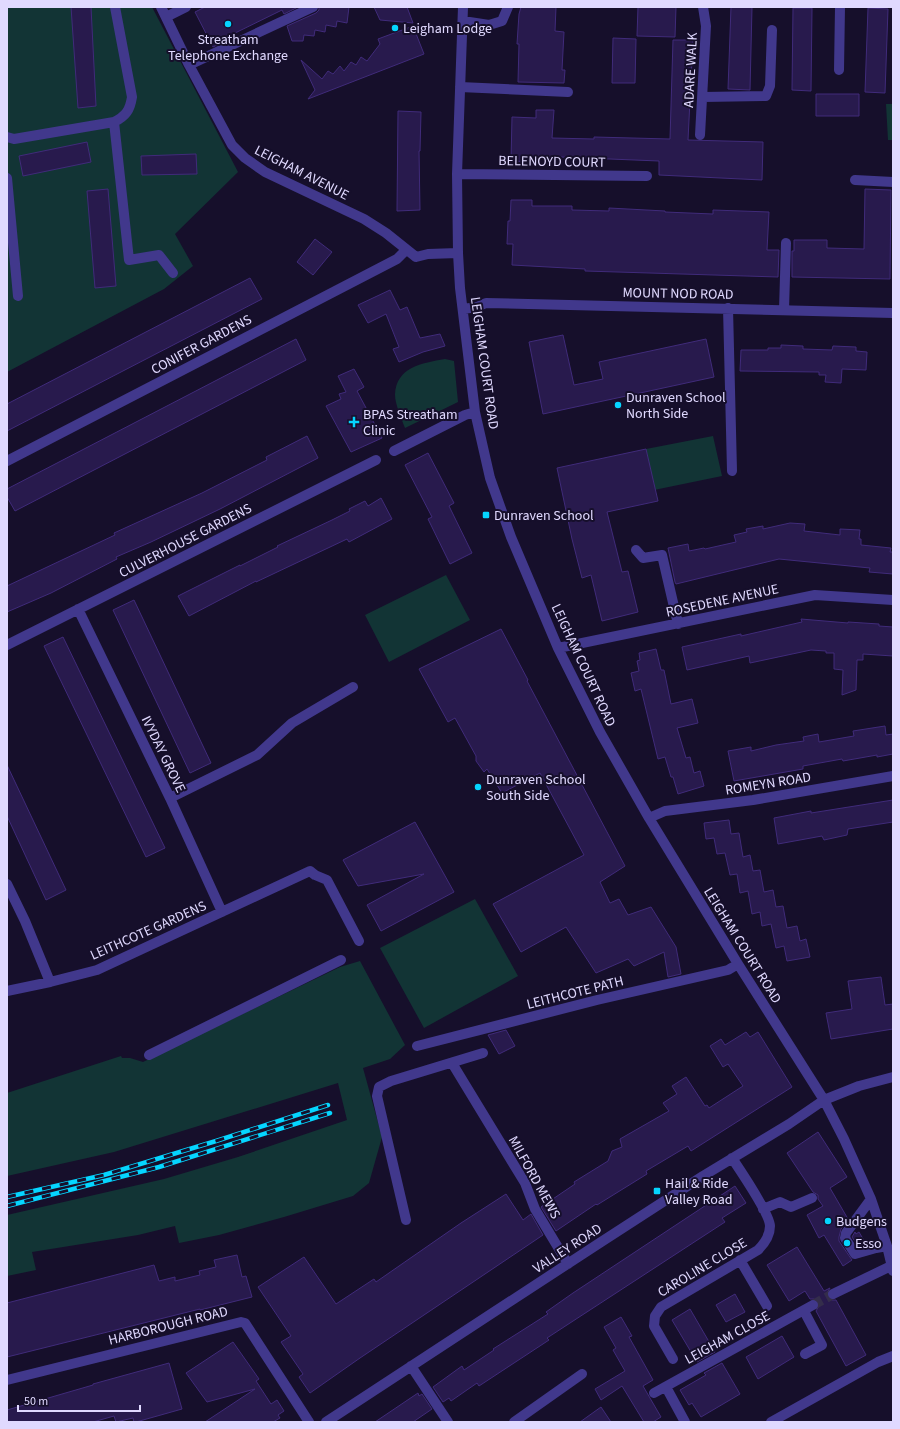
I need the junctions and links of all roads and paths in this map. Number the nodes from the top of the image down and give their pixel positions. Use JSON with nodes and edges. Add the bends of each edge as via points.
{"nodes":[{"id":1,"x":115,"y":7,"type":"edge"},
{"id":2,"x":161,"y":7,"type":"edge"},
{"id":3,"x":186,"y":7,"type":"edge"},
{"id":4,"x":314,"y":7,"type":"edge"},
{"id":5,"x":463,"y":7,"type":"edge"},
{"id":6,"x":508,"y":7,"type":"edge"},
{"id":7,"x":703,"y":7,"type":"edge"},
{"id":8,"x":840,"y":7,"type":"edge"},
{"id":9,"x":166,"y":17,"type":"junction"},
{"id":10,"x":463,"y":21,"type":"junction"},
{"id":11,"x":772,"y":30,"type":"dead end"},
{"id":12,"x":189,"y":65,"type":"junction"},
{"id":13,"x":839,"y":70,"type":"dead end"},
{"id":14,"x":460,"y":86,"type":"junction"},
{"id":15,"x":568,"y":92,"type":"dead end"},
{"id":16,"x":703,"y":97,"type":"junction"},
{"id":17,"x":114,"y":122,"type":"junction"},
{"id":18,"x":700,"y":135,"type":"dead end"},
{"id":19,"x":7,"y":137,"type":"edge"},
{"id":20,"x":457,"y":174,"type":"junction"},
{"id":21,"x":647,"y":176,"type":"dead end"},
{"id":22,"x":7,"y":178,"type":"edge"},
{"id":23,"x":855,"y":180,"type":"dead end"},
{"id":24,"x":893,"y":182,"type":"edge"},
{"id":25,"x":786,"y":243,"type":"dead end"},
{"id":26,"x":406,"y":250,"type":"junction"},
{"id":27,"x":458,"y":253,"type":"junction"},
{"id":28,"x":173,"y":273,"type":"dead end"},
{"id":29,"x":18,"y":296,"type":"dead end"},
{"id":30,"x":728,"y":308,"type":"junction"},
{"id":31,"x":463,"y":309,"type":"junction"},
{"id":32,"x":784,"y":310,"type":"junction"},
{"id":33,"x":893,"y":313,"type":"edge"},
{"id":34,"x":475,"y":412,"type":"junction"},
{"id":35,"x":394,"y":451,"type":"dead end"},
{"id":36,"x":376,"y":460,"type":"dead end"},
{"id":37,"x":7,"y":461,"type":"edge"},
{"id":38,"x":732,"y":471,"type":"dead end"},
{"id":39,"x":636,"y":550,"type":"dead end"},
{"id":40,"x":893,"y":600,"type":"edge"},
{"id":41,"x":78,"y":609,"type":"junction"},
{"id":42,"x":678,"y":624,"type":"junction"},
{"id":43,"x":7,"y":644,"type":"edge"},
{"id":44,"x":558,"y":648,"type":"junction"},
{"id":45,"x":353,"y":687,"type":"dead end"},
{"id":46,"x":893,"y":776,"type":"edge"},
{"id":47,"x":170,"y":798,"type":"junction"},
{"id":48,"x":649,"y":818,"type":"junction"},
{"id":49,"x":7,"y":884,"type":"edge"},
{"id":50,"x":222,"y":912,"type":"junction"},
{"id":51,"x":359,"y":941,"type":"dead end"},
{"id":52,"x":341,"y":960,"type":"dead end"},
{"id":53,"x":738,"y":964,"type":"junction"},
{"id":54,"x":50,"y":982,"type":"junction"},
{"id":55,"x":7,"y":991,"type":"edge"},
{"id":56,"x":417,"y":1046,"type":"dead end"},
{"id":57,"x":483,"y":1053,"type":"dead end"},
{"id":58,"x":149,"y":1055,"type":"dead end"},
{"id":59,"x":452,"y":1063,"type":"junction"},
{"id":60,"x":893,"y":1077,"type":"edge"},
{"id":61,"x":824,"y":1100,"type":"junction"},
{"id":62,"x":732,"y":1158,"type":"junction"},
{"id":63,"x":812,"y":1198,"type":"dead end"},
{"id":64,"x":871,"y":1199,"type":"junction"},
{"id":65,"x":763,"y":1209,"type":"junction"},
{"id":66,"x":406,"y":1220,"type":"dead end"},
{"id":67,"x":887,"y":1246,"type":"junction"},
{"id":68,"x":740,"y":1260,"type":"junction"},
{"id":69,"x":568,"y":1264,"type":"junction"},
{"id":70,"x":892,"y":1268,"type":"edge"},
{"id":71,"x":833,"y":1294,"type":"tunnel mouth"},
{"id":72,"x":767,"y":1306,"type":"dead end"},
{"id":73,"x":813,"y":1306,"type":"tunnel mouth"},
{"id":74,"x":804,"y":1311,"type":"junction"},
{"id":75,"x":805,"y":1354,"type":"dead end"},
{"id":76,"x":893,"y":1356,"type":"edge"},
{"id":77,"x":673,"y":1359,"type":"dead end"},
{"id":78,"x":412,"y":1366,"type":"junction"},
{"id":79,"x":582,"y":1374,"type":"dead end"},
{"id":80,"x":7,"y":1380,"type":"edge"},
{"id":81,"x":666,"y":1387,"type":"junction"},
{"id":82,"x":654,"y":1393,"type":"dead end"},
{"id":83,"x":309,"y":1422,"type":"edge"},
{"id":84,"x":326,"y":1422,"type":"edge"},
{"id":85,"x":448,"y":1422,"type":"edge"},
{"id":86,"x":514,"y":1422,"type":"edge"},
{"id":87,"x":685,"y":1422,"type":"edge"},
{"id":88,"x":771,"y":1422,"type":"edge"}],
"edges":[{"from":1,"to":17,"type":"street","via":[[132,97],[127,114]]},
{"from":2,"to":9,"type":"street","name":"LEIGHAM AVENUE"},
{"from":3,"to":9,"type":"street"},
{"from":4,"to":12,"type":"street"},
{"from":5,"to":10,"type":"street","name":"LEIGHAM COURT ROAD"},
{"from":6,"to":10,"type":"street","via":[[502,21],[489,25]]},
{"from":7,"to":16,"type":"street","name":"ADARE WALK","via":[[706,26]]},
{"from":8,"to":13,"type":"street"},
{"from":9,"to":12,"type":"street","name":"LEIGHAM AVENUE"},
{"from":10,"to":14,"type":"street","name":"LEIGHAM COURT ROAD"},
{"from":11,"to":16,"type":"street","via":[[770,86],[766,96]]},
{"from":12,"to":26,"type":"street","name":"LEIGHAM AVENUE","via":[[232,145],[244,158],[265,172],[364,219]]},
{"from":14,"to":15,"type":"street"},
{"from":14,"to":20,"type":"street","name":"LEIGHAM COURT ROAD"},
{"from":16,"to":18,"type":"street","name":"ADARE WALK"},
{"from":17,"to":19,"type":"street","via":[[14,139]]},
{"from":17,"to":28,"type":"street","via":[[129,260],[158,255]]},
{"from":20,"to":21,"type":"street","name":"BELENOYD COURT"},
{"from":20,"to":27,"type":"street","name":"LEIGHAM COURT ROAD"},
{"from":22,"to":29,"type":"street"},
{"from":23,"to":24,"type":"street"},
{"from":25,"to":32,"type":"street"},
{"from":26,"to":27,"type":"street","name":"LEIGHAM AVENUE","via":[[416,257]]},
{"from":26,"to":37,"type":"street","name":"CONIFER GARDENS","via":[[397,258]]},
{"from":27,"to":31,"type":"street","name":"LEIGHAM COURT ROAD"},
{"from":30,"to":31,"type":"street","name":"MOUNT NOD ROAD","via":[[486,303],[477,308]]},
{"from":30,"to":32,"type":"street","name":"MOUNT NOD ROAD"},
{"from":30,"to":38,"type":"street"},
{"from":31,"to":34,"type":"street","name":"LEIGHAM COURT ROAD"},
{"from":32,"to":33,"type":"street","name":"MOUNT NOD ROAD"},
{"from":34,"to":35,"type":"street"},
{"from":34,"to":44,"type":"street","name":"LEIGHAM COURT ROAD","via":[[492,485],[511,538]]},
{"from":36,"to":41,"type":"street","name":"CULVERHOUSE GARDENS"},
{"from":39,"to":42,"type":"street","via":[[643,558],[662,555]]},
{"from":40,"to":42,"type":"street","name":"ROSEDENE AVENUE","via":[[815,595]]},
{"from":41,"to":43,"type":"street","name":"CULVERHOUSE GARDENS"},
{"from":41,"to":47,"type":"street","name":"IVYDAY GROVE"},
{"from":42,"to":44,"type":"street","name":"ROSEDENE AVENUE"},
{"from":44,"to":48,"type":"street","name":"LEIGHAM COURT ROAD","via":[[600,732]]},
{"from":45,"to":47,"type":"street","via":[[292,723],[257,755]]},
{"from":46,"to":48,"type":"street","name":"ROMEYN ROAD","via":[[665,812]]},
{"from":47,"to":50,"type":"street","name":"IVYDAY GROVE"},
{"from":48,"to":53,"type":"street","name":"LEIGHAM COURT ROAD"},
{"from":49,"to":54,"type":"street"},
{"from":50,"to":51,"type":"street","name":"LEITHCOTE GARDENS","via":[[310,871],[327,880]]},
{"from":50,"to":54,"type":"street","name":"LEITHCOTE GARDENS","via":[[97,970]]},
{"from":52,"to":58,"type":"street"},
{"from":53,"to":56,"type":"street","name":"LEITHCOTE PATH","via":[[721,972],[597,1000]]},
{"from":53,"to":61,"type":"street","name":"LEIGHAM COURT ROAD"},
{"from":54,"to":55,"type":"street","name":"LEITHCOTE GARDENS"},
{"from":57,"to":59,"type":"street"},
{"from":59,"to":66,"type":"street","via":[[379,1087],[377,1096]]},
{"from":59,"to":69,"type":"street","name":"MILFORD MEWS","via":[[524,1182],[535,1209]]},
{"from":60,"to":61,"type":"street","name":"VALLEY ROAD","via":[[859,1086]]},
{"from":61,"to":62,"type":"street","name":"VALLEY ROAD"},
{"from":61,"to":64,"type":"street","name":"LEIGHAM COURT ROAD"},
{"from":62,"to":65,"type":"street","name":"CAROLINE CLOSE"},
{"from":62,"to":69,"type":"street","name":"VALLEY ROAD"},
{"from":63,"to":65,"type":"street","via":[[791,1207],[780,1202]]},
{"from":64,"to":67,"type":"street","name":"LEIGHAM COURT ROAD"},
{"from":64,"to":67,"type":"street","via":[[845,1238],[855,1254]]},
{"from":65,"to":68,"type":"street","name":"CAROLINE CLOSE","via":[[770,1226],[765,1243]]},
{"from":67,"to":70,"type":"street","name":"LEIGHAM COURT ROAD"},
{"from":68,"to":72,"type":"street"},
{"from":68,"to":77,"type":"street","name":"CAROLINE CLOSE","via":[[661,1307],[655,1316],[654,1326]]},
{"from":69,"to":78,"type":"street","name":"VALLEY ROAD"},
{"from":70,"to":71,"type":"street"},
{"from":73,"to":74,"type":"street","name":"LEIGHAM CLOSE"},
{"from":74,"to":75,"type":"street","via":[[822,1345]]},
{"from":74,"to":81,"type":"street","name":"LEIGHAM CLOSE"},
{"from":76,"to":88,"type":"street"},
{"from":78,"to":84,"type":"street","name":"VALLEY ROAD"},
{"from":78,"to":85,"type":"street"},
{"from":79,"to":86,"type":"street"},
{"from":80,"to":83,"type":"street","name":"HARBOROUGH ROAD","via":[[241,1322],[245,1323]]},
{"from":81,"to":82,"type":"street","name":"LEIGHAM CLOSE"},
{"from":81,"to":87,"type":"street"}]}
